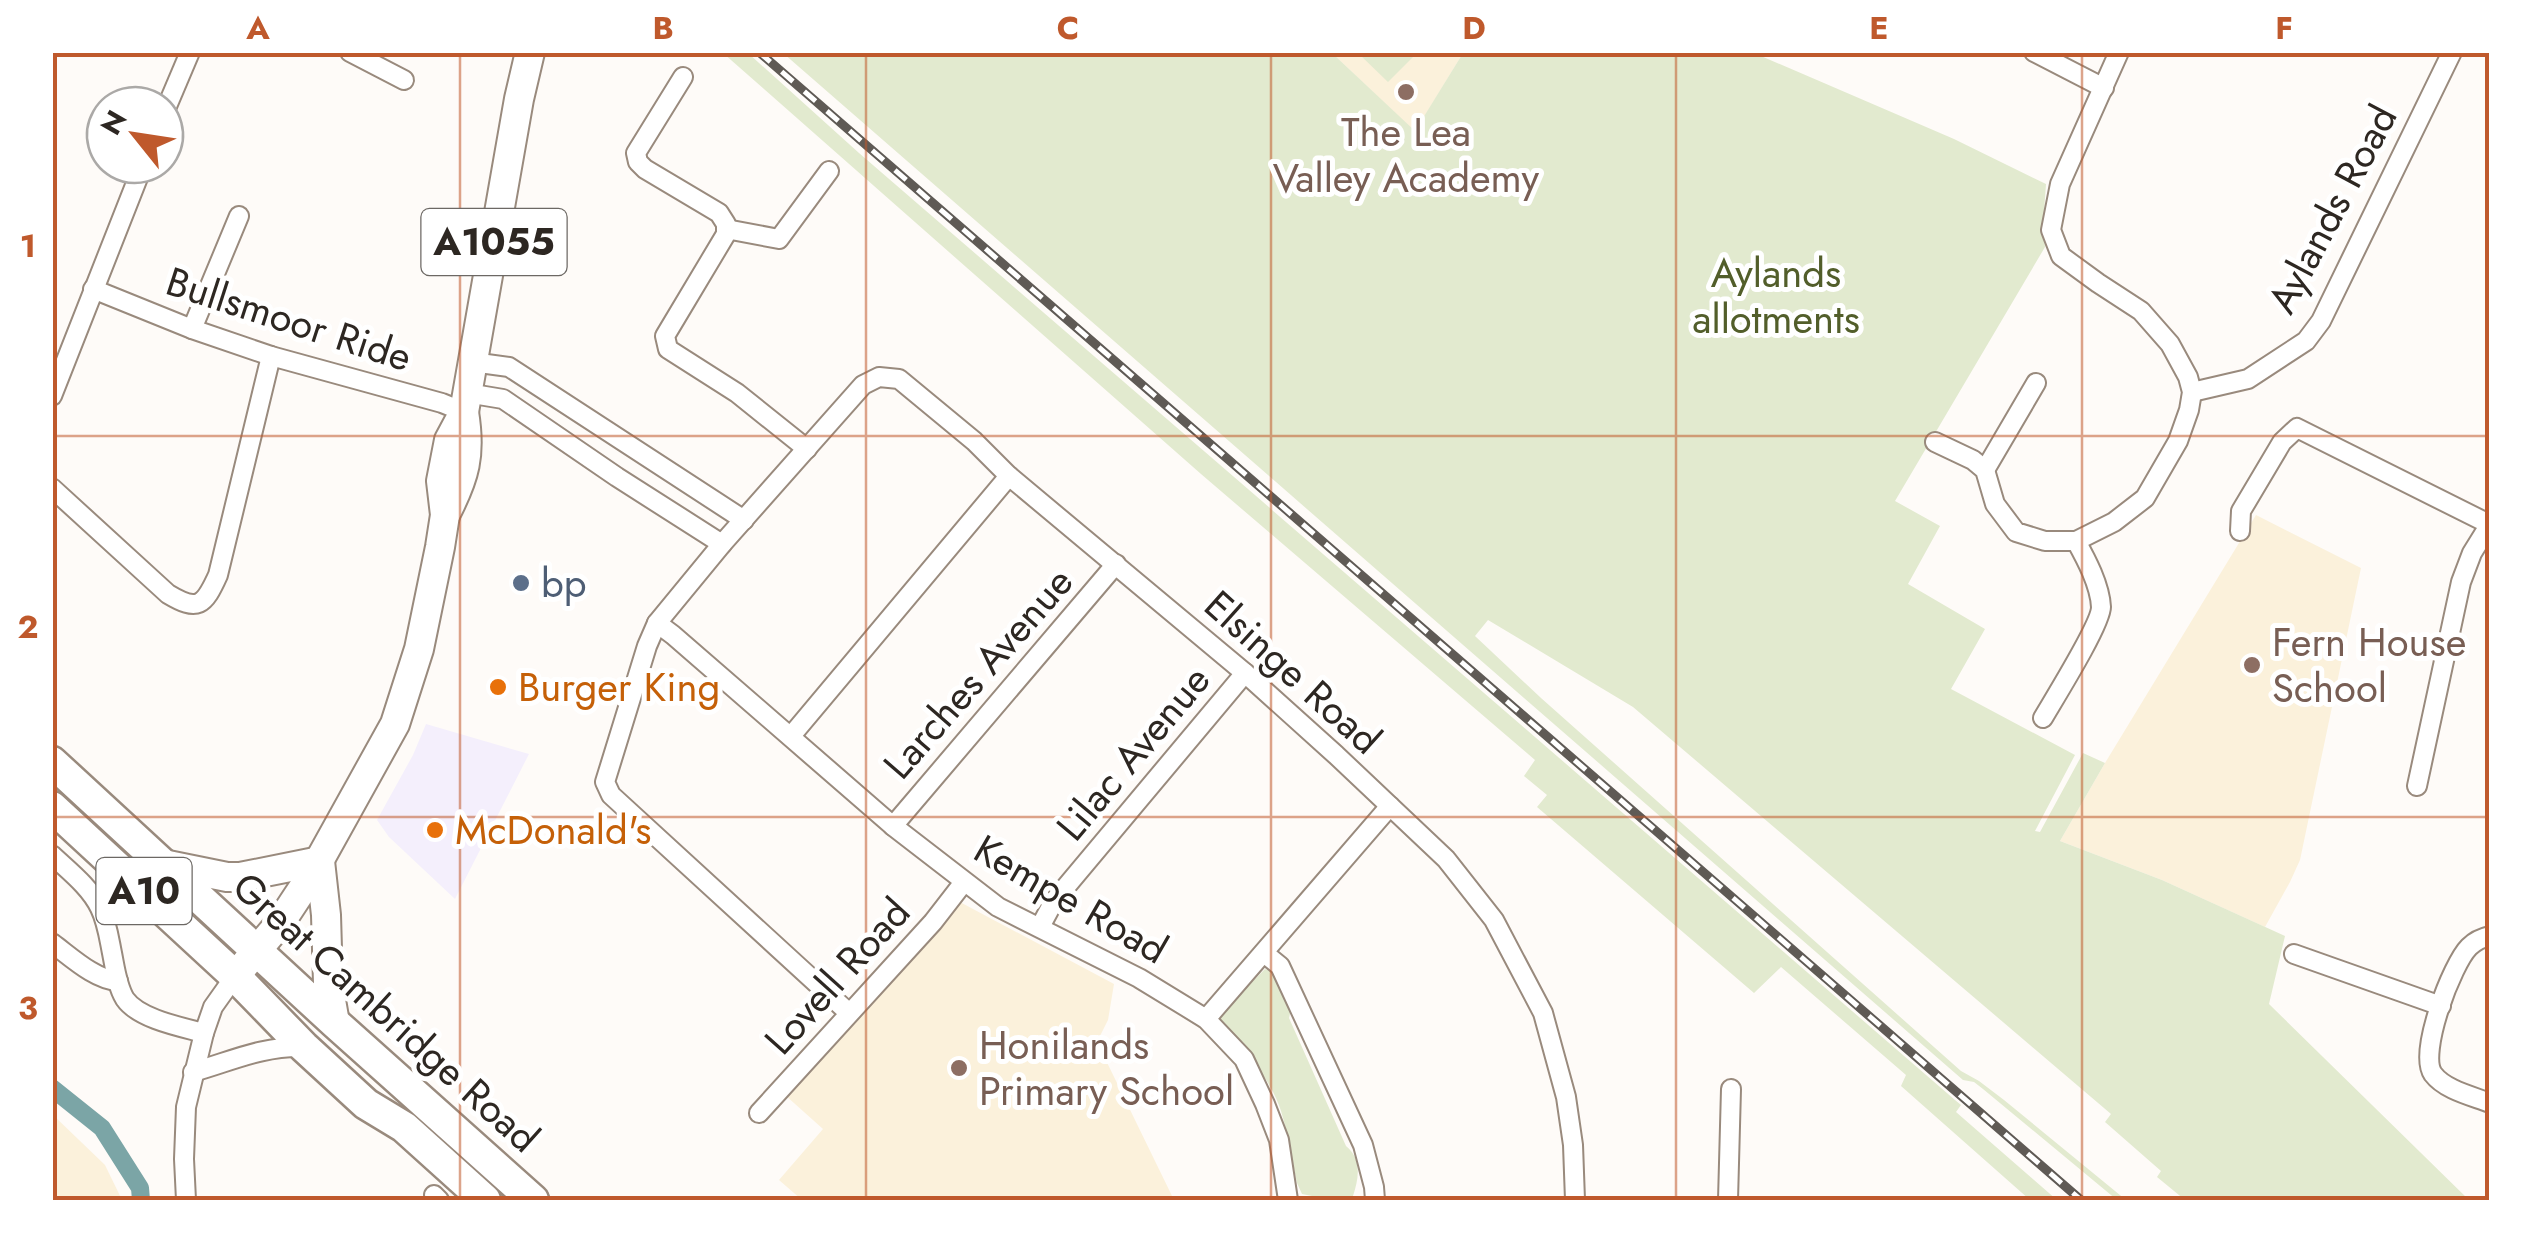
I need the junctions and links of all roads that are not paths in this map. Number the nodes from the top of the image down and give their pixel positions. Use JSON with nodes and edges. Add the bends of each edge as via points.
{"nodes":[{"id":1,"x":190,"y":52,"type":"edge"},
{"id":2,"x":350,"y":52,"type":"edge"},
{"id":3,"x":530,"y":52,"type":"edge"},
{"id":4,"x":2034,"y":52,"type":"edge"},
{"id":5,"x":2119,"y":52,"type":"edge"},
{"id":6,"x":2452,"y":52,"type":"edge"},
{"id":7,"x":682,"y":78,"type":"dead end"},
{"id":8,"x":404,"y":80,"type":"dead end"},
{"id":9,"x":176,"y":85,"type":"edge"},
{"id":10,"x":2104,"y":88,"type":"junction"},
{"id":11,"x":829,"y":171,"type":"dead end"},
{"id":12,"x":136,"y":185,"type":"edge"},
{"id":13,"x":239,"y":216,"type":"dead end"},
{"id":14,"x":726,"y":229,"type":"junction"},
{"id":15,"x":94,"y":289,"type":"junction"},
{"id":16,"x":192,"y":329,"type":"junction"},
{"id":17,"x":270,"y":356,"type":"junction"},
{"id":18,"x":472,"y":362,"type":"junction"},
{"id":19,"x":2036,"y":383,"type":"dead end"},
{"id":20,"x":2192,"y":392,"type":"junction"},
{"id":21,"x":52,"y":396,"type":"edge"},
{"id":22,"x":465,"y":402,"type":"junction"},
{"id":23,"x":1935,"y":442,"type":"dead end"},
{"id":24,"x":807,"y":449,"type":"junction"},
{"id":25,"x":1986,"y":470,"type":"junction"},
{"id":26,"x":1009,"y":476,"type":"junction"},
{"id":27,"x":52,"y":488,"type":"edge"},
{"id":28,"x":744,"y":520,"type":"junction"},
{"id":29,"x":2489,"y":524,"type":"edge"},
{"id":30,"x":2240,"y":531,"type":"dead end"},
{"id":31,"x":2076,"y":541,"type":"junction"},
{"id":32,"x":722,"y":544,"type":"junction"},
{"id":33,"x":1116,"y":564,"type":"junction"},
{"id":34,"x":657,"y":624,"type":"junction"},
{"id":35,"x":1245,"y":673,"type":"junction"},
{"id":36,"x":2043,"y":718,"type":"dead end"},
{"id":37,"x":791,"y":736,"type":"junction"},
{"id":38,"x":52,"y":762,"type":"edge"},
{"id":39,"x":2417,"y":786,"type":"dead end"},
{"id":40,"x":87,"y":794,"type":"junction"},
{"id":41,"x":1390,"y":806,"type":"junction"},
{"id":42,"x":52,"y":807,"type":"edge"},
{"id":43,"x":893,"y":826,"type":"junction"},
{"id":44,"x":52,"y":855,"type":"edge"},
{"id":45,"x":320,"y":861,"type":"junction"},
{"id":46,"x":163,"y":864,"type":"junction"},
{"id":47,"x":964,"y":882,"type":"junction"},
{"id":48,"x":1040,"y":927,"type":"junction"},
{"id":49,"x":2490,"y":936,"type":"edge"},
{"id":50,"x":52,"y":943,"type":"edge"},
{"id":51,"x":258,"y":950,"type":"junction"},
{"id":52,"x":1264,"y":953,"type":"junction"},
{"id":53,"x":2294,"y":954,"type":"dead end"},
{"id":54,"x":236,"y":976,"type":"junction"},
{"id":55,"x":118,"y":981,"type":"junction"},
{"id":56,"x":2441,"y":1006,"type":"junction"},
{"id":57,"x":849,"y":1014,"type":"junction"},
{"id":58,"x":1206,"y":1019,"type":"junction"},
{"id":59,"x":335,"y":1023,"type":"junction"},
{"id":60,"x":204,"y":1032,"type":"junction"},
{"id":61,"x":304,"y":1047,"type":"junction"},
{"id":62,"x":193,"y":1072,"type":"junction"},
{"id":63,"x":1731,"y":1090,"type":"dead end"},
{"id":64,"x":2490,"y":1103,"type":"edge"},
{"id":65,"x":759,"y":1113,"type":"dead end"},
{"id":66,"x":404,"y":1127,"type":"junction"},
{"id":67,"x":186,"y":1200,"type":"edge"},
{"id":68,"x":485,"y":1200,"type":"edge"},
{"id":69,"x":533,"y":1200,"type":"edge"},
{"id":70,"x":1288,"y":1200,"type":"edge"},
{"id":71,"x":1374,"y":1200,"type":"edge"},
{"id":72,"x":1575,"y":1200,"type":"edge"},
{"id":73,"x":1728,"y":1200,"type":"edge"}],
"edges":[{"from":1,"to":9,"type":"street"},
{"from":2,"to":8,"type":"street"},
{"from":3,"to":18,"type":"main road","number":"A1055"},
{"from":4,"to":10,"type":"street"},
{"from":5,"to":10,"type":"street"},
{"from":6,"to":20,"type":"street","name":"Aylands Road","via":[[2306,341],[2248,378]]},
{"from":7,"to":14,"type":"street","via":[[636,152],[638,162],[719,213]]},
{"from":10,"to":20,"type":"street","via":[[2060,184],[2051,230],[2062,256],[2142,311],[2170,344]]},
{"from":11,"to":14,"type":"street","via":[[778,239]]},
{"from":12,"to":15,"type":"street"},
{"from":13,"to":16,"type":"street"},
{"from":14,"to":24,"type":"street","via":[[664,336],[668,350],[737,393]]},
{"from":15,"to":16,"type":"street","name":"Bullsmoor Ride"},
{"from":15,"to":21,"type":"street"},
{"from":16,"to":17,"type":"street","name":"Bullsmoor Ride"},
{"from":17,"to":22,"type":"street","name":"Bullsmoor Ride","via":[[442,403]]},
{"from":17,"to":27,"type":"street","via":[[218,575],[198,604],[188,606],[168,594]]},
{"from":18,"to":22,"type":"main road","number":"A1055"},
{"from":18,"to":28,"type":"street","via":[[509,367]]},
{"from":19,"to":25,"type":"street"},
{"from":20,"to":31,"type":"street","via":[[2178,441],[2145,498]]},
{"from":22,"to":32,"type":"street","name":"Bullsmoor Ride","via":[[503,400]]},
{"from":22,"to":45,"type":"main road","number":"A1055","via":[[449,440],[441,481],[446,515],[404,699]]},
{"from":23,"to":25,"type":"street"},
{"from":24,"to":26,"type":"street","name":"Elsinge Road","via":[[863,385],[878,377],[899,379]]},
{"from":24,"to":28,"type":"street"},
{"from":25,"to":31,"type":"street","via":[[1995,504],[2016,532]]},
{"from":26,"to":33,"type":"street","name":"Elsinge Road"},
{"from":26,"to":37,"type":"street"},
{"from":28,"to":32,"type":"street"},
{"from":29,"to":30,"type":"street","via":[[2297,428],[2242,511]]},
{"from":29,"to":39,"type":"street","via":[[2461,582]]},
{"from":31,"to":36,"type":"street","via":[[2102,609]]},
{"from":32,"to":34,"type":"street"},
{"from":33,"to":35,"type":"street","name":"Elsinge Road"},
{"from":33,"to":43,"type":"street","name":"Larches Avenue"},
{"from":34,"to":37,"type":"street","name":"Kempe Road"},
{"from":34,"to":57,"type":"street","via":[[605,782],[611,795]]},
{"from":35,"to":41,"type":"street","name":"Elsinge Road"},
{"from":35,"to":48,"type":"street","name":"Lilac Avenue"},
{"from":37,"to":43,"type":"street","name":"Kempe Road"},
{"from":38,"to":40,"type":"highway","name":"Great Cambridge Road","number":"A10"},
{"from":40,"to":46,"type":"highway","name":"Great Cambridge Road","number":"A10"},
{"from":40,"to":54,"type":"highway","via":[[128,848],[217,931]]},
{"from":41,"to":52,"type":"street"},
{"from":41,"to":72,"type":"street","name":"Elsinge Road","via":[[1446,859],[1494,920],[1543,1013],[1566,1097]]},
{"from":42,"to":54,"type":"highway","name":"Great Cambridge Road","number":"A10"},
{"from":43,"to":47,"type":"street","name":"Kempe Road"},
{"from":44,"to":55,"type":"street","via":[[98,904]]},
{"from":45,"to":46,"type":"main road","via":[[240,877]]},
{"from":45,"to":51,"type":"main road","number":"A1055"},
{"from":45,"to":59,"type":"main road"},
{"from":46,"to":51,"type":"highway","name":"Great Cambridge Road","number":"A10"},
{"from":47,"to":48,"type":"street","name":"Kempe Road"},
{"from":47,"to":57,"type":"street","name":"Lovell Road"},
{"from":48,"to":58,"type":"street","name":"Kempe Road"},
{"from":49,"to":56,"type":"street","via":[[2460,958]]},
{"from":50,"to":55,"type":"street","via":[[101,977]]},
{"from":51,"to":54,"type":"main road","number":"A1055"},
{"from":51,"to":59,"type":"highway","name":"Great Cambridge Road","number":"A10"},
{"from":51,"to":66,"type":"highway","via":[[272,992],[373,1087]]},
{"from":52,"to":58,"type":"street"},
{"from":52,"to":71,"type":"street","via":[[1280,966],[1363,1145]]},
{"from":53,"to":56,"type":"street"},
{"from":54,"to":60,"type":"street"},
{"from":54,"to":61,"type":"highway","name":"Great Cambridge Road","number":"A10"},
{"from":55,"to":60,"type":"street","via":[[131,1005],[164,1023]]},
{"from":56,"to":64,"type":"street","via":[[2428,1046],[2434,1074]]},
{"from":57,"to":65,"type":"street","name":"Lovell Road"},
{"from":58,"to":70,"type":"street","name":"Kempe Road","via":[[1244,1059],[1265,1104],[1279,1140]]},
{"from":59,"to":69,"type":"highway","name":"Great Cambridge Road","number":"A10"},
{"from":60,"to":62,"type":"street"},
{"from":61,"to":62,"type":"street","via":[[260,1050]]},
{"from":61,"to":66,"type":"highway","name":"Great Cambridge Road","number":"A10","via":[[366,1104]]},
{"from":62,"to":67,"type":"street","via":[[186,1107]]},
{"from":63,"to":73,"type":"street"},
{"from":66,"to":68,"type":"highway","name":"Great Cambridge Road","number":"A10"}]}
